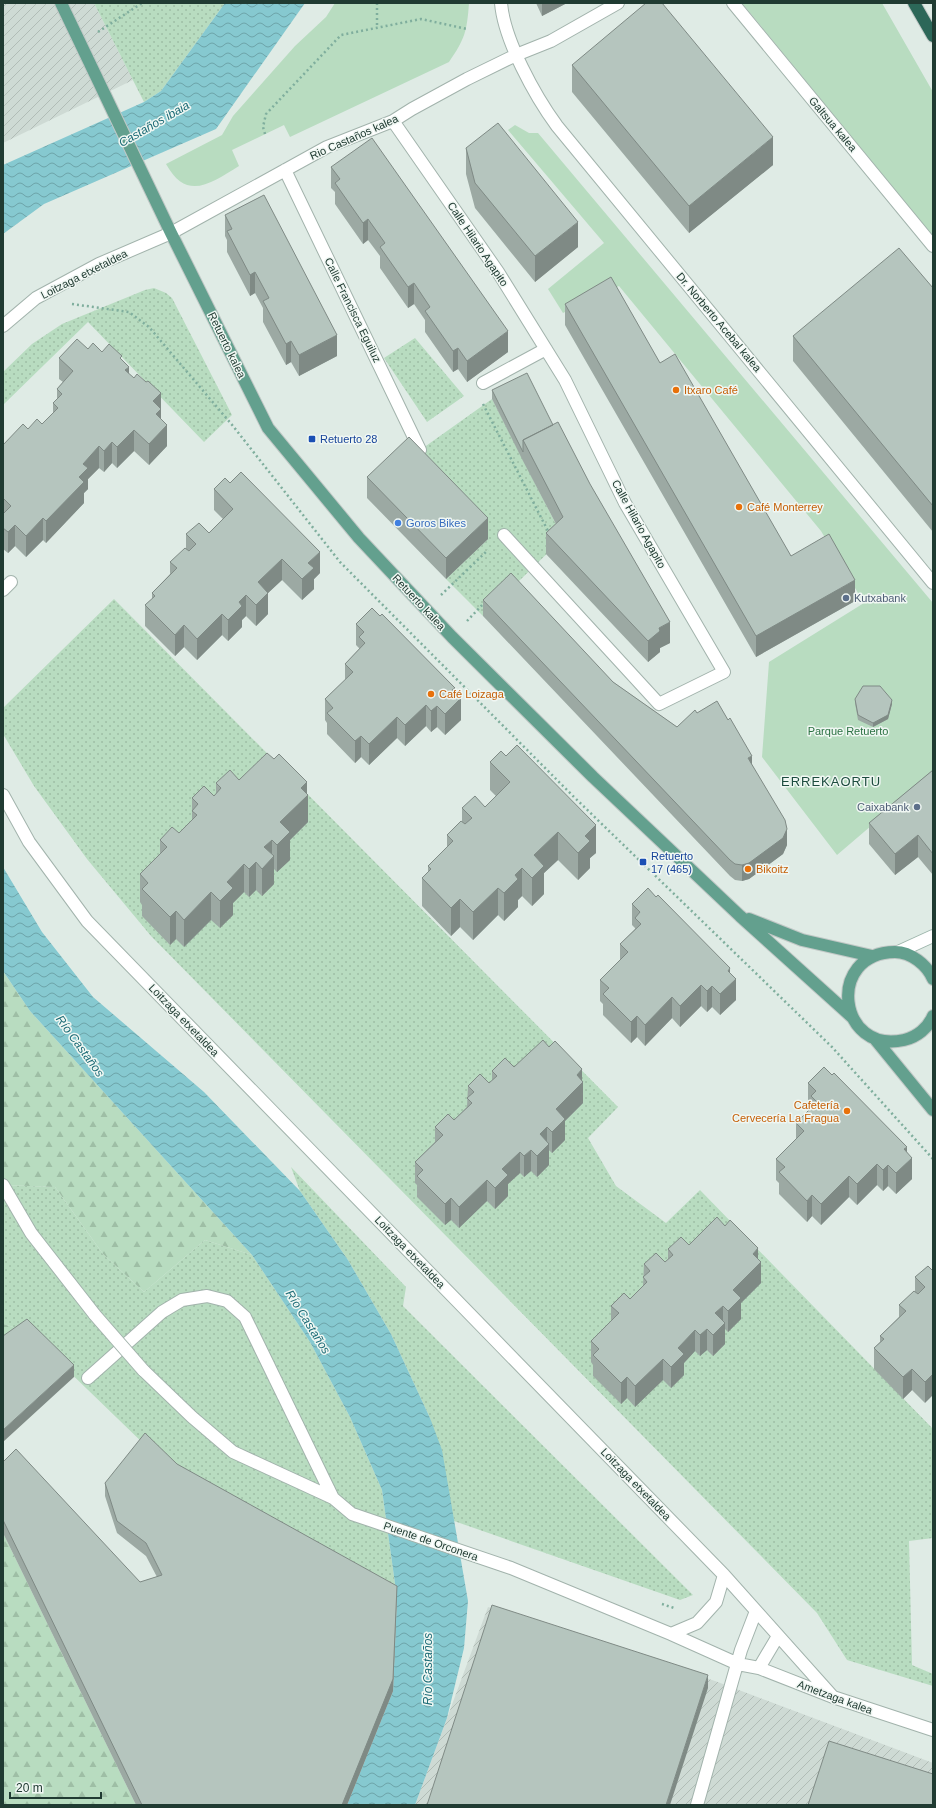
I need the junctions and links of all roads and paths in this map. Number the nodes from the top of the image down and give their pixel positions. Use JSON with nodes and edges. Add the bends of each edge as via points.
{"nodes":[{"id":1,"x":61,"y":3,"type":"edge"},
{"id":2,"x":142,"y":3,"type":"edge"},
{"id":3,"x":377,"y":3,"type":"edge"},
{"id":4,"x":502,"y":3,"type":"edge"},
{"id":5,"x":618,"y":3,"type":"edge"},
{"id":6,"x":732,"y":3,"type":"edge"},
{"id":7,"x":914,"y":3,"type":"edge"},
{"id":8,"x":377,"y":28,"type":"junction"},
{"id":9,"x":467,"y":29,"type":"dead end"},
{"id":10,"x":933,"y":36,"type":"edge"},
{"id":11,"x":81,"y":43,"type":"junction"},
{"id":12,"x":516,"y":55,"type":"junction"},
{"id":13,"x":393,"y":121,"type":"junction"},
{"id":14,"x":265,"y":134,"type":"dead end"},
{"id":15,"x":285,"y":170,"type":"junction"},
{"id":16,"x":171,"y":233,"type":"junction"},
{"id":17,"x":933,"y":246,"type":"edge"},
{"id":18,"x":36,"y":298,"type":"junction"},
{"id":19,"x":3,"y":326,"type":"edge"},
{"id":20,"x":546,"y":350,"type":"junction"},
{"id":21,"x":483,"y":382,"type":"edge"},
{"id":22,"x":420,"y":450,"type":"edge"},
{"id":23,"x":504,"y":535,"type":"joint"},
{"id":24,"x":933,"y":583,"type":"edge"},
{"id":25,"x":444,"y":593,"type":"edge"},
{"id":26,"x":3,"y":795,"type":"edge"},
{"id":27,"x":740,"y":916,"type":"junction"},
{"id":28,"x":933,"y":936,"type":"edge"},
{"id":29,"x":898,"y":952,"type":"junction"},
{"id":30,"x":872,"y":956,"type":"junction"},
{"id":31,"x":933,"y":979,"type":"edge"},
{"id":32,"x":933,"y":1016,"type":"edge"},
{"id":33,"x":852,"y":1017,"type":"junction"},
{"id":34,"x":929,"y":1032,"type":"edge"},
{"id":35,"x":875,"y":1039,"type":"junction"},
{"id":36,"x":933,"y":1110,"type":"edge"},
{"id":37,"x":933,"y":1159,"type":"edge"},
{"id":38,"x":3,"y":1185,"type":"edge"},
{"id":39,"x":88,"y":1378,"type":"dead end"},
{"id":40,"x":333,"y":1498,"type":"junction"},
{"id":41,"x":510,"y":1568,"type":"joint"},
{"id":42,"x":724,"y":1576,"type":"junction"},
{"id":43,"x":756,"y":1611,"type":"junction"},
{"id":44,"x":671,"y":1634,"type":"junction"},
{"id":45,"x":778,"y":1636,"type":"junction"},
{"id":46,"x":738,"y":1664,"type":"junction"},
{"id":47,"x":759,"y":1668,"type":"junction"},
{"id":48,"x":833,"y":1697,"type":"junction"},
{"id":49,"x":933,"y":1730,"type":"edge"},
{"id":50,"x":696,"y":1805,"type":"edge"}],
"edges":[{"from":1,"to":11,"type":"main road"},
{"from":2,"to":11,"type":"path"},
{"from":3,"to":8,"type":"path"},
{"from":4,"to":12,"type":"street","via":[[502,14]]},
{"from":5,"to":12,"type":"street","name":"Rio Castaños kalea","via":[[551,41]]},
{"from":6,"to":17,"type":"street","name":"Galtsua kalea"},
{"from":7,"to":10,"type":"highway"},
{"from":8,"to":9,"type":"path","via":[[421,19]]},
{"from":8,"to":14,"type":"path","via":[[341,35],[266,114],[263,127]]},
{"from":11,"to":16,"type":"main road","name":"Retuerto kalea"},
{"from":12,"to":13,"type":"street","name":"Rio Castaños kalea"},
{"from":12,"to":24,"type":"street","name":"Dr. Norberto Acebal kalea","via":[[557,126]]},
{"from":13,"to":15,"type":"street","name":"Rio Castaños kalea","via":[[327,147]]},
{"from":13,"to":20,"type":"street","name":"Calle Hilario Agapito","via":[[498,272]]},
{"from":15,"to":16,"type":"street","name":"Rio Castaños kalea"},
{"from":15,"to":22,"type":"street","name":"Calle Francisca Eguiluz"},
{"from":16,"to":18,"type":"street","name":"Loitzaga etxetaldea","via":[[99,264]]},
{"from":16,"to":27,"type":"main road","name":"Retuerto kalea","via":[[268,428],[334,508],[452,637],[593,777]]},
{"from":18,"to":19,"type":"street","name":"Loitzaga etxetaldea"},
{"from":18,"to":37,"type":"path","via":[[128,312],[150,327],[233,426],[340,562],[574,797],[832,1047]]},
{"from":20,"to":21,"type":"street"},
{"from":20,"to":23,"type":"street","name":"Calle Hilario Agapito","via":[[566,380],[626,503],[724,672],[659,704]]},
{"from":23,"to":25,"type":"path"},
{"from":26,"to":42,"type":"street","name":"Loitzaga etxetaldea","via":[[29,842],[87,921]]},
{"from":27,"to":30,"type":"main road","via":[[802,940]]},
{"from":27,"to":33,"type":"main road","name":"Retuerto kalea"},
{"from":28,"to":29,"type":"street"},
{"from":29,"to":30,"type":"main road"},
{"from":29,"to":31,"type":"main road","via":[[911,956],[922,964]]},
{"from":30,"to":33,"type":"main road","via":[[861,965],[850,982],[847,1003]]},
{"from":32,"to":34,"type":"main road"},
{"from":33,"to":35,"type":"main road","name":"Retuerto kalea","via":[[864,1032]]},
{"from":34,"to":35,"type":"main road","via":[[897,1042]]},
{"from":35,"to":36,"type":"main road","name":"Retuerto kalea"},
{"from":38,"to":40,"type":"street","bridge":true,"via":[[31,1233],[95,1315],[143,1370],[192,1417],[233,1452]]},
{"from":39,"to":40,"type":"street","via":[[162,1312],[182,1300],[207,1296],[227,1302],[245,1318]]},
{"from":40,"to":41,"type":"street","name":"Puente de Orconera","via":[[352,1514]]},
{"from":41,"to":44,"type":"street","name":"Ametzaga kalea"},
{"from":42,"to":43,"type":"street","name":"Loitzaga etxetaldea"},
{"from":42,"to":44,"type":"street","via":[[716,1602],[697,1623]]},
{"from":43,"to":45,"type":"street","name":"Loitzaga etxetaldea"},
{"from":43,"to":46,"type":"street"},
{"from":44,"to":46,"type":"street","name":"Ametzaga kalea"},
{"from":45,"to":47,"type":"street"},
{"from":45,"to":48,"type":"street","name":"Loitzaga etxetaldea"},
{"from":46,"to":47,"type":"street","name":"Ametzaga kalea"},
{"from":46,"to":50,"type":"street"},
{"from":47,"to":48,"type":"street","name":"Ametzaga kalea"},
{"from":48,"to":49,"type":"street","name":"Ametzaga kalea"}]}
